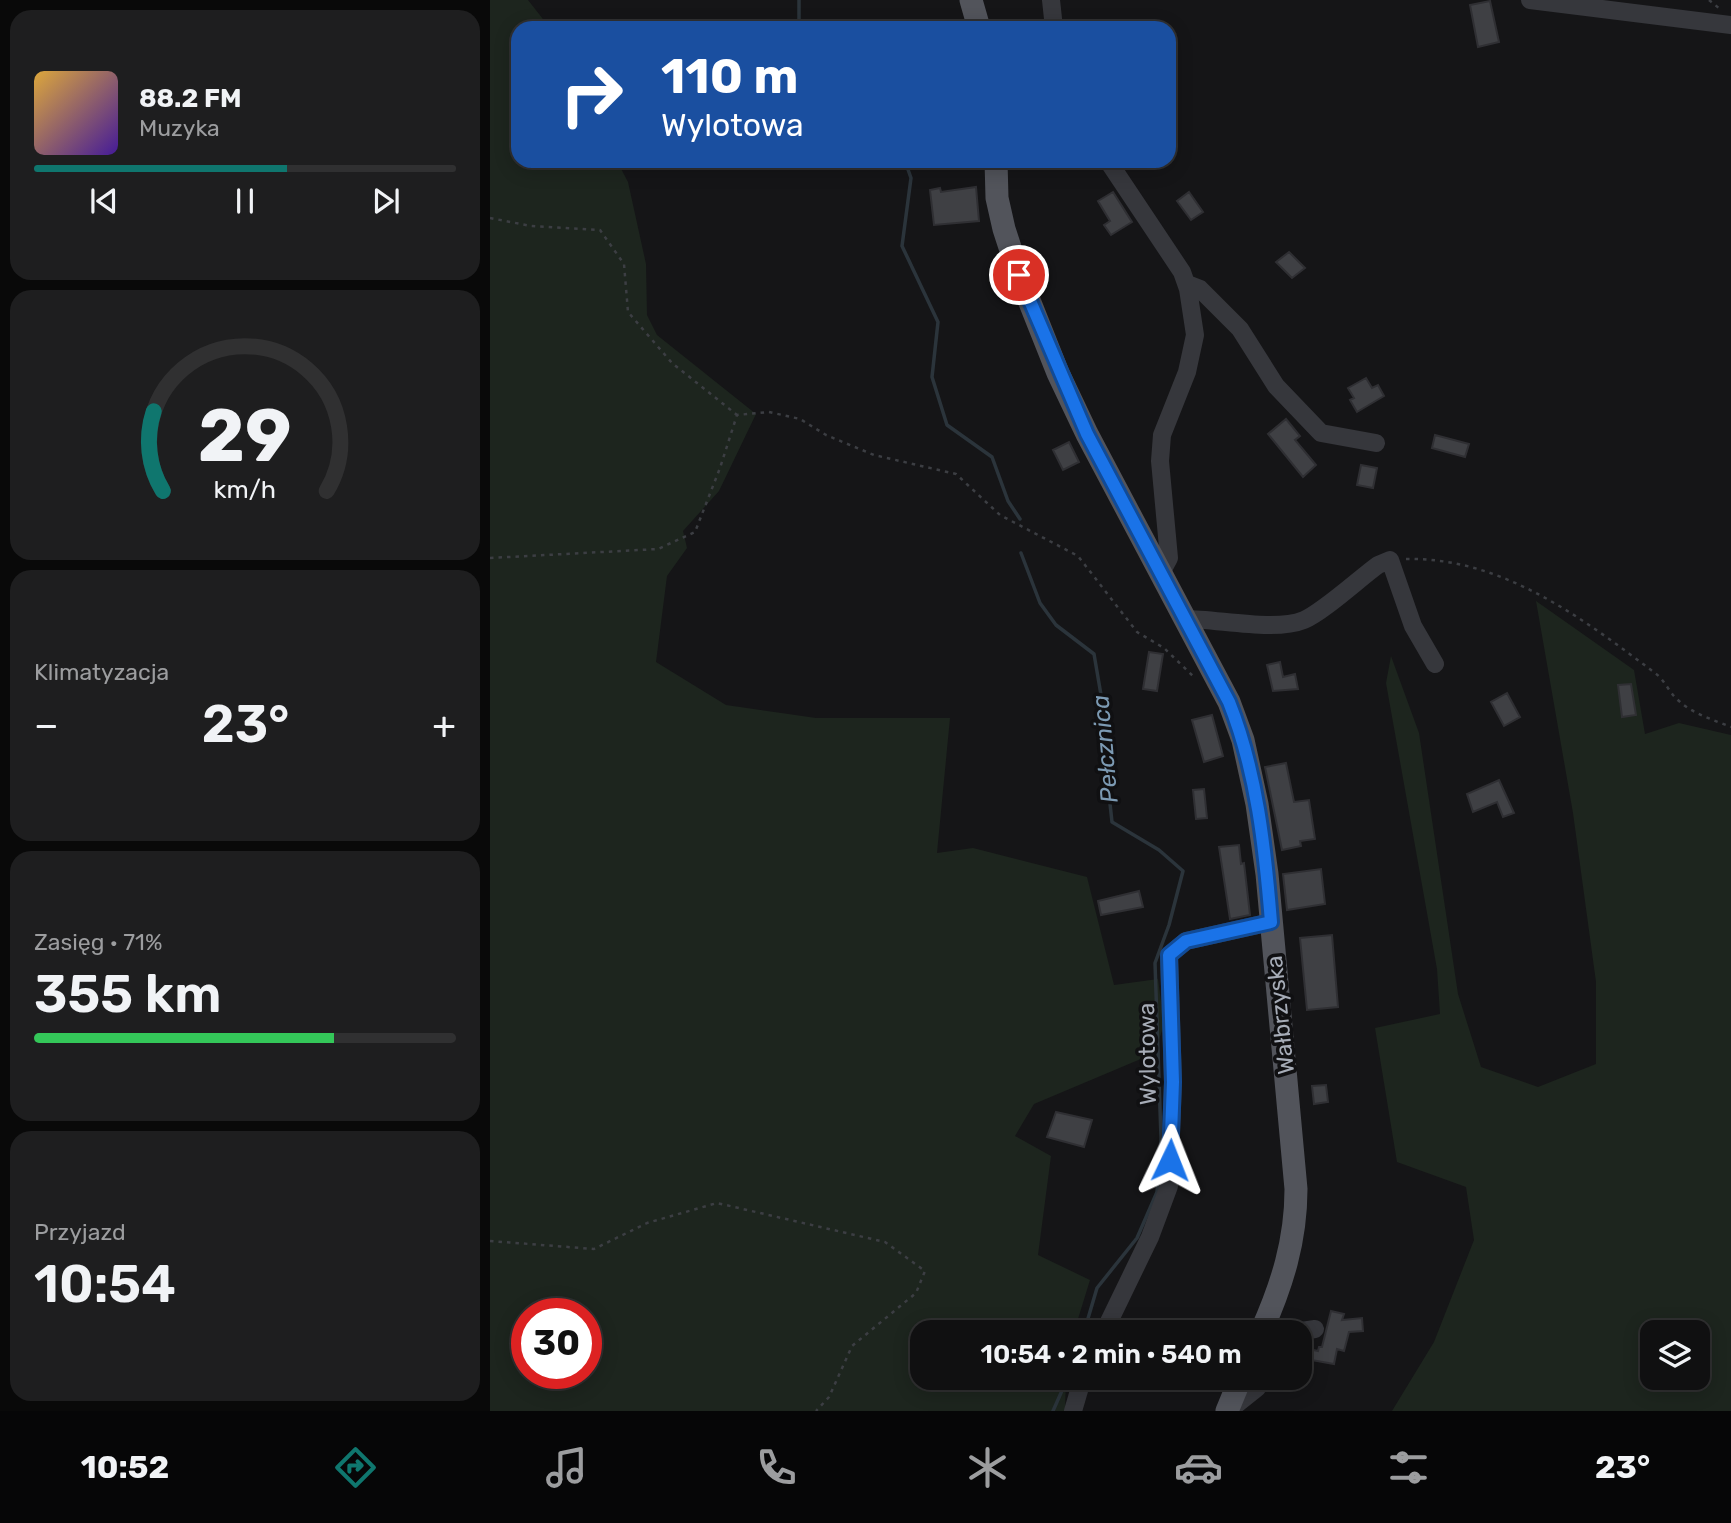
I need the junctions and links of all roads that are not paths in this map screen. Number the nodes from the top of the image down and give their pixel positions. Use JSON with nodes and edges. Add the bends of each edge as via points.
{"nodes":[{"id":1,"x":971,"y":0,"type":"edge"},
{"id":2,"x":1051,"y":0,"type":"edge"},
{"id":3,"x":1530,"y":0,"type":"edge"},
{"id":4,"x":977,"y":21,"type":"edge"},
{"id":5,"x":1053,"y":21,"type":"edge"},
{"id":6,"x":1731,"y":25,"type":"edge"},
{"id":7,"x":997,"y":168,"type":"edge"},
{"id":8,"x":1113,"y":168,"type":"edge"},
{"id":9,"x":1187,"y":284,"type":"junction"},
{"id":10,"x":1376,"y":443,"type":"dead end"},
{"id":11,"x":1161,"y":573,"type":"junction"},
{"id":12,"x":1185,"y":619,"type":"junction"},
{"id":13,"x":1435,"y":664,"type":"dead end"},
{"id":14,"x":1271,"y":922,"type":"junction"},
{"id":15,"x":1110,"y":1320,"type":"edge"},
{"id":16,"x":1266,"y":1320,"type":"edge"},
{"id":17,"x":1312,"y":1329,"type":"edge"},
{"id":18,"x":1315,"y":1329,"type":"dead end"},
{"id":19,"x":1079,"y":1390,"type":"edge"},
{"id":20,"x":1236,"y":1390,"type":"edge"},
{"id":21,"x":1254,"y":1390,"type":"edge"},
{"id":22,"x":1073,"y":1411,"type":"edge"},
{"id":23,"x":1227,"y":1411,"type":"edge"}],
"edges":[{"from":1,"to":4,"type":"main road"},
{"from":2,"to":5,"type":"street"},
{"from":3,"to":6,"type":"street"},
{"from":7,"to":11,"type":"main road","name":"Wałbrzyska","via":[[1000,214],[1034,315],[1087,434]]},
{"from":8,"to":9,"type":"street"},
{"from":9,"to":10,"type":"street","via":[[1200,289],[1240,329],[1276,386],[1321,433]]},
{"from":9,"to":11,"type":"street","via":[[1195,335],[1187,372],[1162,435],[1169,558]]},
{"from":11,"to":12,"type":"main road","name":"Wałbrzyska"},
{"from":12,"to":13,"type":"street","via":[[1261,625],[1305,620],[1390,560],[1413,626]]},
{"from":12,"to":14,"type":"main road","name":"Wałbrzyska","via":[[1229,702],[1243,740],[1257,804]]},
{"from":14,"to":15,"type":"street","name":"Wylotowa","via":[[1186,941],[1169,955],[1173,1082],[1169,1186]]},
{"from":14,"to":16,"type":"main road","name":"Wałbrzyska","via":[[1296,1213],[1288,1262]]},
{"from":17,"to":18,"type":"street"},
{"from":19,"to":22,"type":"street"},
{"from":20,"to":23,"type":"main road"},
{"from":21,"to":23,"type":"street"}]}
